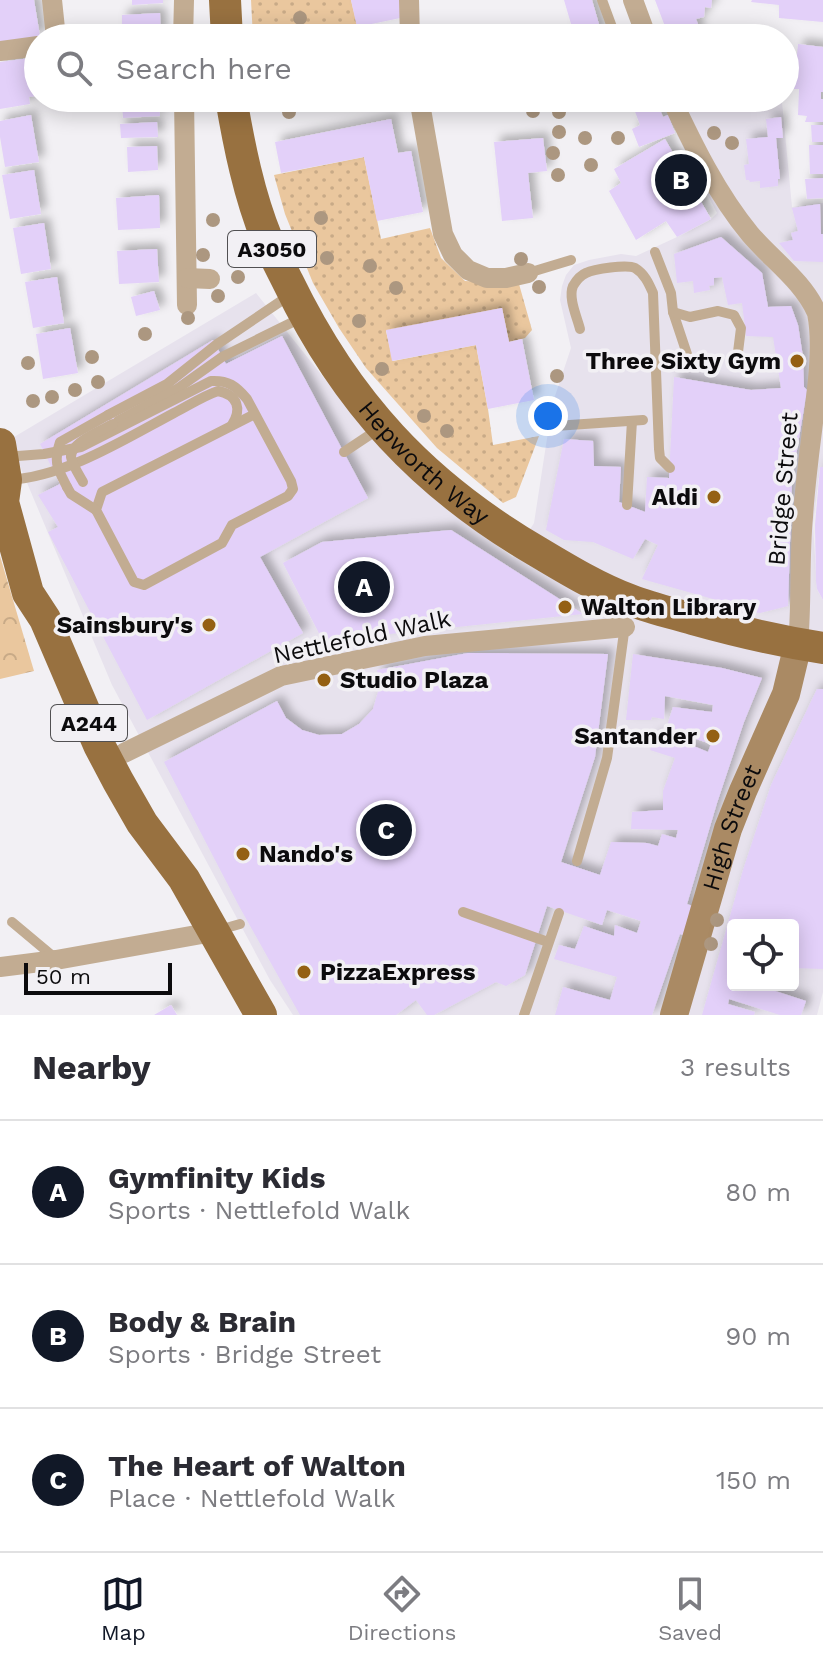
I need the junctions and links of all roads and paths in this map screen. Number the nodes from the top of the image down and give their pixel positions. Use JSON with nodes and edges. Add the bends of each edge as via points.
{"nodes":[{"id":1,"x":52,"y":0,"type":"edge"},
{"id":2,"x":184,"y":0,"type":"edge"},
{"id":3,"x":225,"y":0,"type":"edge"},
{"id":4,"x":409,"y":0,"type":"edge"},
{"id":5,"x":602,"y":0,"type":"edge"},
{"id":6,"x":633,"y":0,"type":"edge"},
{"id":7,"x":55,"y":24,"type":"edge"},
{"id":8,"x":183,"y":24,"type":"edge"},
{"id":9,"x":226,"y":24,"type":"edge"},
{"id":10,"x":410,"y":24,"type":"edge"},
{"id":11,"x":611,"y":24,"type":"edge"},
{"id":12,"x":642,"y":24,"type":"edge"},
{"id":13,"x":24,"y":48,"type":"edge"},
{"id":14,"x":0,"y":51,"type":"edge"},
{"id":15,"x":184,"y":112,"type":"edge"},
{"id":16,"x":234,"y":112,"type":"edge"},
{"id":17,"x":423,"y":112,"type":"edge"},
{"id":18,"x":678,"y":112,"type":"edge"},
{"id":19,"x":655,"y":252,"type":"dead end"},
{"id":20,"x":571,"y":260,"type":"dead end"},
{"id":21,"x":528,"y":273,"type":"joint"},
{"id":22,"x":187,"y":278,"type":"junction"},
{"id":23,"x":210,"y":279,"type":"dead end"},
{"id":24,"x":299,"y":304,"type":"junction"},
{"id":25,"x":187,"y":305,"type":"dead end"},
{"id":26,"x":673,"y":312,"type":"junction"},
{"id":27,"x":820,"y":312,"type":"edge"},
{"id":28,"x":580,"y":329,"type":"dead end"},
{"id":29,"x":687,"y":354,"type":"dead end"},
{"id":30,"x":737,"y":360,"type":"dead end"},
{"id":31,"x":255,"y":414,"type":"junction"},
{"id":32,"x":111,"y":419,"type":"junction"},
{"id":33,"x":231,"y":426,"type":"junction"},
{"id":34,"x":555,"y":426,"type":"dead end"},
{"id":35,"x":382,"y":427,"type":"junction"},
{"id":36,"x":816,"y":451,"type":"edge"},
{"id":37,"x":344,"y":452,"type":"dead end"},
{"id":38,"x":3,"y":460,"type":"edge"},
{"id":39,"x":670,"y":468,"type":"dead end"},
{"id":40,"x":102,"y":492,"type":"junction"},
{"id":41,"x":627,"y":505,"type":"dead end"},
{"id":42,"x":96,"y":510,"type":"junction"},
{"id":43,"x":626,"y":612,"type":"junction"},
{"id":44,"x":811,"y":646,"type":"edge"},
{"id":45,"x":124,"y":753,"type":"dead end"},
{"id":46,"x":577,"y":861,"type":"dead end"},
{"id":47,"x":463,"y":912,"type":"dead end"},
{"id":48,"x":559,"y":913,"type":"dead end"},
{"id":49,"x":12,"y":922,"type":"dead end"},
{"id":50,"x":215,"y":931,"type":"junction"},
{"id":51,"x":548,"y":942,"type":"junction"},
{"id":52,"x":56,"y":960,"type":"junction"},
{"id":53,"x":0,"y":967,"type":"edge"},
{"id":54,"x":239,"y":1015,"type":"edge"},
{"id":55,"x":261,"y":1015,"type":"edge"},
{"id":56,"x":524,"y":1015,"type":"edge"},
{"id":57,"x":674,"y":1015,"type":"edge"}],
"edges":[{"from":1,"to":7,"type":"street"},
{"from":2,"to":8,"type":"street"},
{"from":3,"to":9,"type":"main road"},
{"from":4,"to":10,"type":"street"},
{"from":5,"to":11,"type":"lane"},
{"from":6,"to":12,"type":"street"},
{"from":13,"to":14,"type":"street"},
{"from":15,"to":22,"type":"street"},
{"from":16,"to":24,"type":"main road","name":"Hepworth Way","number":"A3050","via":[[266,238]]},
{"from":17,"to":21,"type":"street","via":[[437,159],[443,234],[453,255],[468,270],[487,278]]},
{"from":18,"to":27,"type":"street","name":"Bridge Street","via":[[728,203]]},
{"from":19,"to":26,"type":"lane"},
{"from":20,"to":21,"type":"lane"},
{"from":22,"to":23,"type":"street"},
{"from":22,"to":25,"type":"street"},
{"from":24,"to":32,"type":"lane","via":[[177,389]]},
{"from":24,"to":32,"type":"lane","via":[[216,345]]},
{"from":24,"to":35,"type":"main road","name":"Hepworth Way","number":"A3050","via":[[348,386]]},
{"from":26,"to":29,"type":"lane"},
{"from":26,"to":30,"type":"lane","via":[[690,317],[718,311],[734,315],[741,328]]},
{"from":27,"to":36,"type":"street","name":"Bridge Street"},
{"from":28,"to":39,"type":"lane","via":[[571,295],[579,278],[628,266],[640,272],[653,293],[659,449]]},
{"from":31,"to":33,"type":"lane"},
{"from":31,"to":38,"type":"lane","via":[[232,384],[211,381],[81,447]]},
{"from":31,"to":42,"type":"lane","via":[[293,489],[232,525],[222,543],[141,585],[134,582]]},
{"from":32,"to":40,"type":"lane","bridge":true,"via":[[82,441],[71,458],[83,482]]},
{"from":32,"to":42,"type":"lane","bridge":true,"via":[[60,442],[56,454],[71,494]]},
{"from":33,"to":38,"type":"lane","via":[[238,407],[231,395],[218,391],[53,472],[24,479]]},
{"from":33,"to":40,"type":"lane"},
{"from":34,"to":41,"type":"lane","via":[[637,420]]},
{"from":35,"to":37,"type":"lane"},
{"from":35,"to":43,"type":"main road","name":"Hepworth Way","number":"A3050","via":[[477,514],[601,588]]},
{"from":36,"to":44,"type":"street","name":"Bridge Street","via":[[802,523],[801,610]]},
{"from":38,"to":50,"type":"main road","number":"A244","via":[[3,502],[28,593],[142,823],[165,884]]},
{"from":40,"to":42,"type":"lane"},
{"from":43,"to":44,"type":"main road","name":"Hepworth Way","number":"A3050"},
{"from":43,"to":45,"type":"street","name":"Nettlefold Walk","via":[[281,676]]},
{"from":43,"to":46,"type":"lane","via":[[607,758]]},
{"from":44,"to":57,"type":"street","name":"High Street","via":[[728,829]]},
{"from":47,"to":51,"type":"lane"},
{"from":48,"to":51,"type":"lane"},
{"from":49,"to":52,"type":"lane"},
{"from":50,"to":52,"type":"street"},
{"from":50,"to":54,"type":"main road","number":"A244"},
{"from":50,"to":55,"type":"main road","number":"A244"},
{"from":51,"to":56,"type":"lane"},
{"from":52,"to":53,"type":"street"}]}
